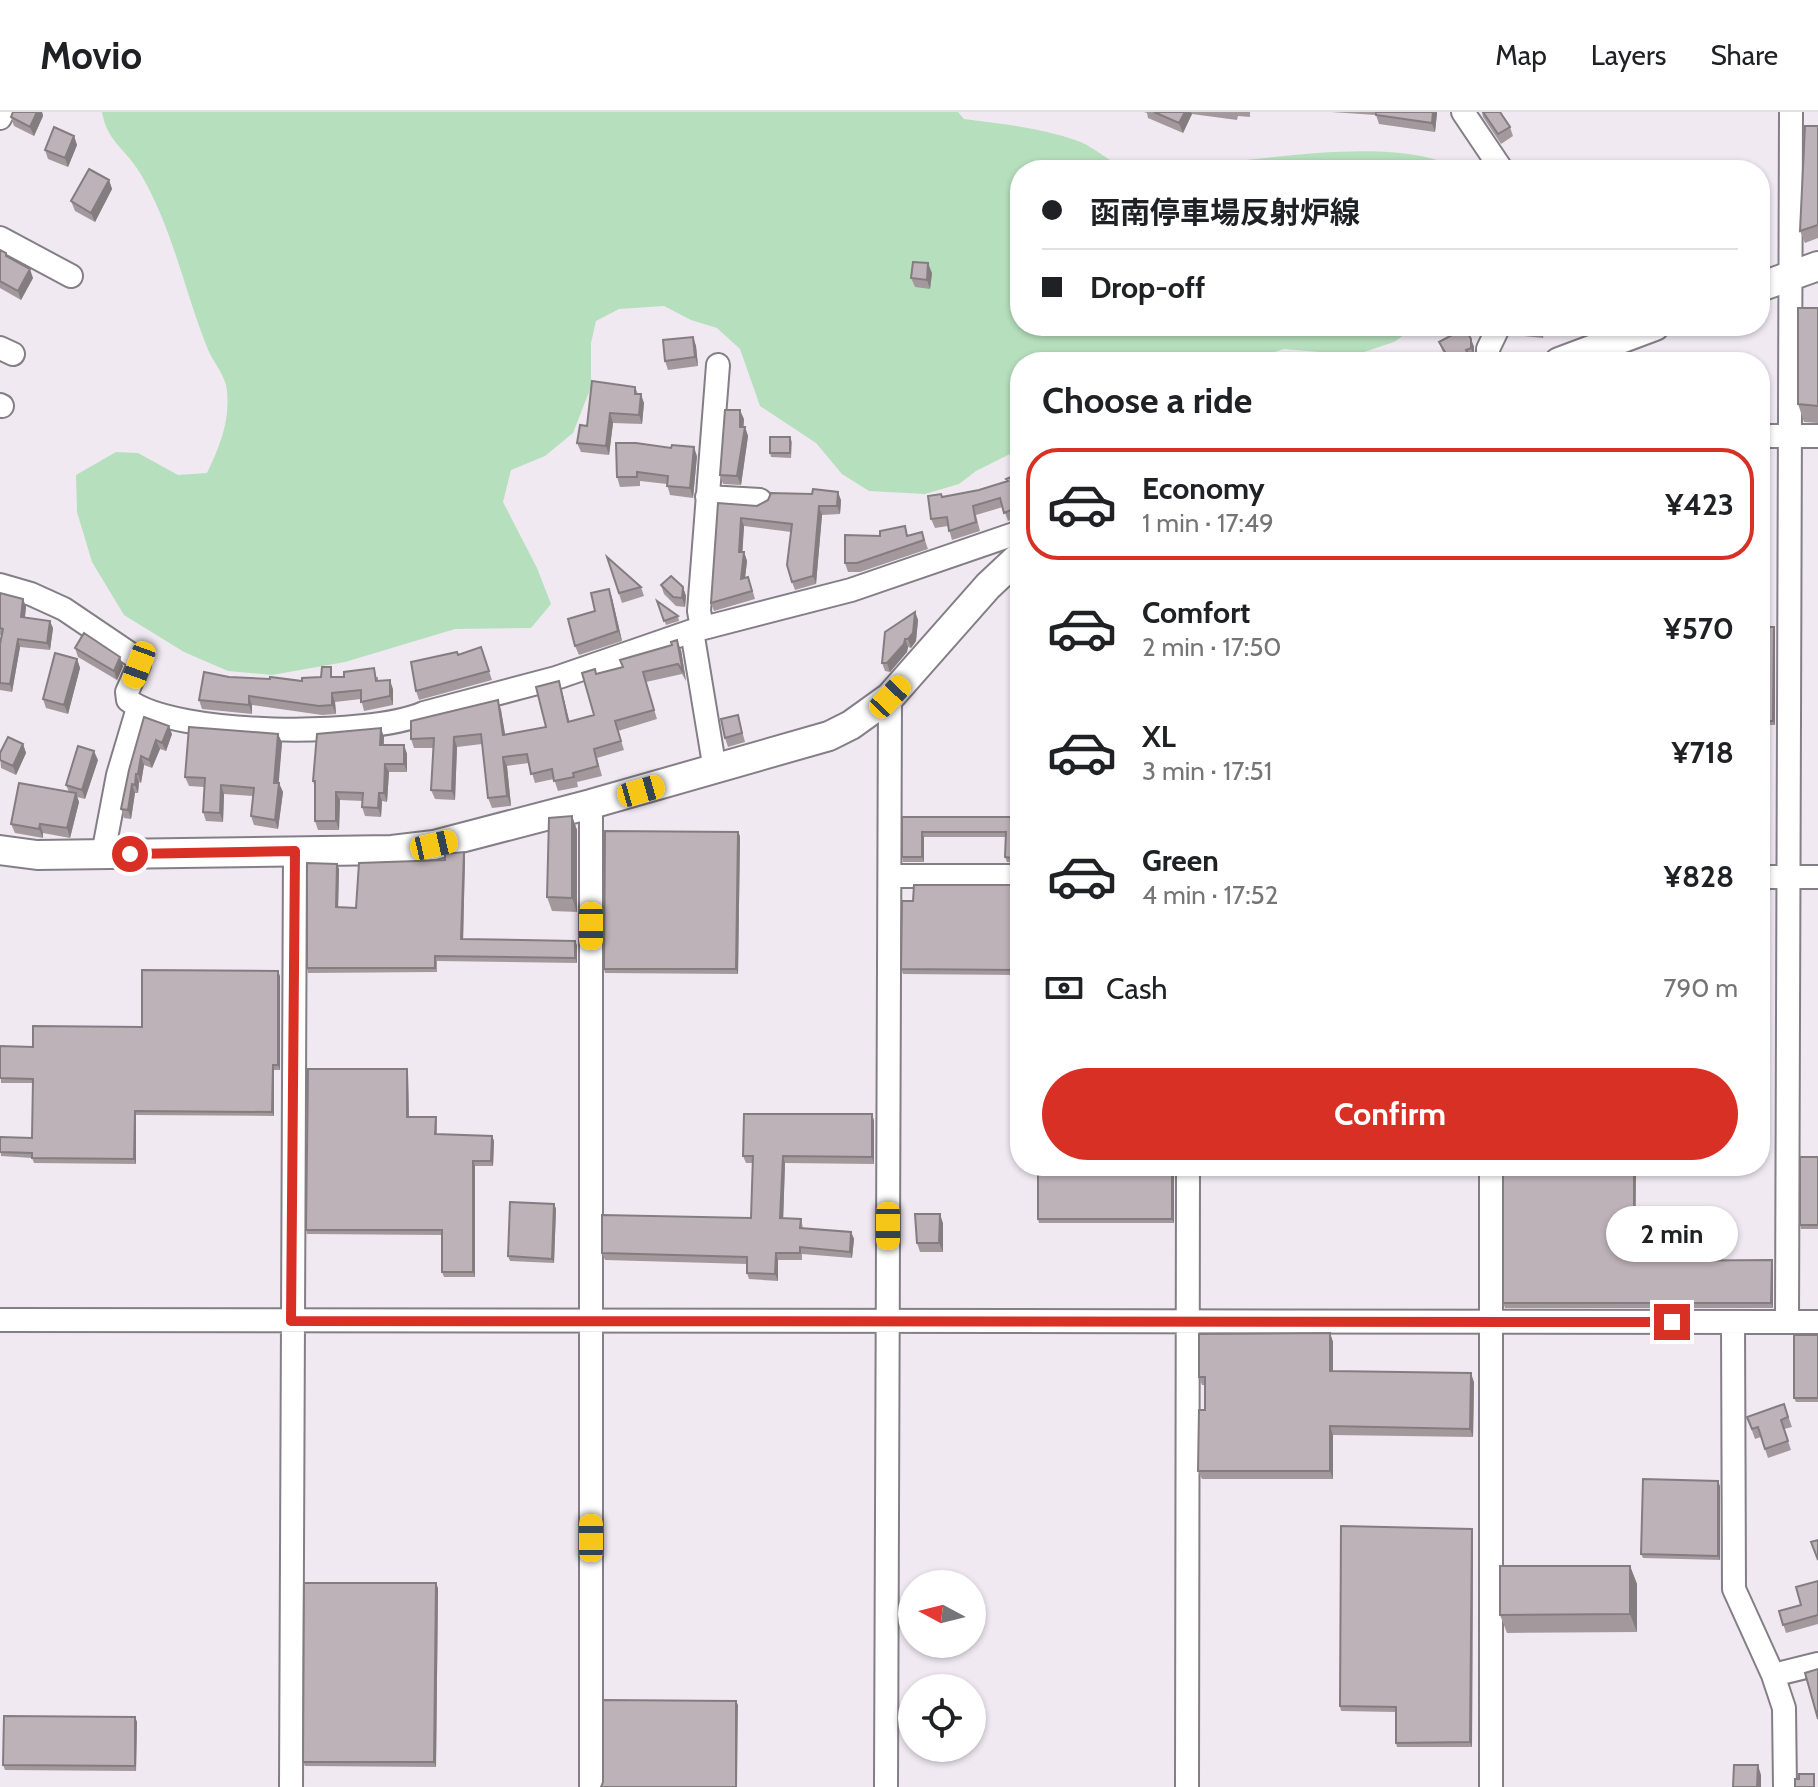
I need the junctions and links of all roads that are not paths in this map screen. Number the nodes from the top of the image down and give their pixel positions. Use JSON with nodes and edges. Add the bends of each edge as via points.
{"nodes":[{"id":1,"x":3,"y":112,"type":"edge"},
{"id":2,"x":1463,"y":112,"type":"edge"},
{"id":3,"x":1791,"y":112,"type":"edge"},
{"id":4,"x":0,"y":118,"type":"edge"},
{"id":5,"x":1495,"y":160,"type":"edge"},
{"id":6,"x":0,"y":238,"type":"edge"},
{"id":7,"x":1805,"y":270,"type":"edge"},
{"id":8,"x":71,"y":276,"type":"dead end"},
{"id":9,"x":1770,"y":283,"type":"edge"},
{"id":10,"x":1628,"y":336,"type":"edge"},
{"id":11,"x":1586,"y":352,"type":"edge"},
{"id":12,"x":718,"y":365,"type":"dead end"},
{"id":13,"x":1770,"y":436,"type":"edge"},
{"id":14,"x":1788,"y":436,"type":"junction"},
{"id":15,"x":1818,"y":436,"type":"edge"},
{"id":16,"x":707,"y":497,"type":"junction"},
{"id":17,"x":760,"y":500,"type":"edge"},
{"id":18,"x":1010,"y":535,"type":"edge"},
{"id":19,"x":1010,"y":565,"type":"edge"},
{"id":20,"x":0,"y":585,"type":"edge"},
{"id":21,"x":697,"y":630,"type":"junction"},
{"id":22,"x":890,"y":697,"type":"junction"},
{"id":23,"x":138,"y":708,"type":"junction"},
{"id":24,"x":715,"y":770,"type":"junction"},
{"id":25,"x":591,"y":804,"type":"junction"},
{"id":26,"x":0,"y":850,"type":"edge"},
{"id":27,"x":295,"y":851,"type":"junction"},
{"id":28,"x":103,"y":854,"type":"junction"},
{"id":29,"x":890,"y":876,"type":"junction"},
{"id":30,"x":1010,"y":876,"type":"edge"},
{"id":31,"x":1770,"y":877,"type":"edge"},
{"id":32,"x":1787,"y":877,"type":"junction"},
{"id":33,"x":1818,"y":877,"type":"edge"},
{"id":34,"x":1188,"y":1176,"type":"edge"},
{"id":35,"x":1491,"y":1176,"type":"edge"},
{"id":36,"x":0,"y":1320,"type":"edge"},
{"id":37,"x":592,"y":1320,"type":"junction"},
{"id":38,"x":291,"y":1321,"type":"junction"},
{"id":39,"x":888,"y":1321,"type":"junction"},
{"id":40,"x":1189,"y":1322,"type":"junction"},
{"id":41,"x":1491,"y":1322,"type":"junction"},
{"id":42,"x":1733,"y":1322,"type":"junction"},
{"id":43,"x":1787,"y":1322,"type":"junction"},
{"id":44,"x":1818,"y":1322,"type":"edge"},
{"id":45,"x":1818,"y":1664,"type":"edge"},
{"id":46,"x":1773,"y":1675,"type":"junction"},
{"id":47,"x":291,"y":1787,"type":"edge"},
{"id":48,"x":591,"y":1787,"type":"edge"},
{"id":49,"x":886,"y":1787,"type":"edge"},
{"id":50,"x":1187,"y":1787,"type":"edge"},
{"id":51,"x":1491,"y":1787,"type":"edge"},
{"id":52,"x":1785,"y":1787,"type":"edge"}],
"edges":[{"from":1,"to":4,"type":"street"},
{"from":2,"to":5,"type":"street"},
{"from":3,"to":7,"type":"street"},
{"from":6,"to":8,"type":"street"},
{"from":7,"to":9,"type":"main road"},
{"from":7,"to":14,"type":"street"},
{"from":10,"to":11,"type":"main road"},
{"from":12,"to":16,"type":"street"},
{"from":13,"to":14,"type":"street"},
{"from":14,"to":15,"type":"street"},
{"from":14,"to":32,"type":"street"},
{"from":16,"to":17,"type":"street"},
{"from":16,"to":21,"type":"street"},
{"from":18,"to":21,"type":"street","via":[[851,590]]},
{"from":19,"to":22,"type":"main road"},
{"from":20,"to":23,"type":"street","via":[[64,609],[135,657],[139,665],[127,692]]},
{"from":21,"to":23,"type":"street","via":[[556,678],[382,725],[196,725]]},
{"from":21,"to":24,"type":"street"},
{"from":22,"to":24,"type":"main road","via":[[829,736]]},
{"from":22,"to":29,"type":"street"},
{"from":23,"to":28,"type":"street"},
{"from":24,"to":25,"type":"main road"},
{"from":25,"to":27,"type":"main road","via":[[434,845]]},
{"from":25,"to":37,"type":"street"},
{"from":26,"to":28,"type":"main road"},
{"from":27,"to":28,"type":"main road"},
{"from":27,"to":38,"type":"street"},
{"from":29,"to":30,"type":"street"},
{"from":29,"to":39,"type":"street"},
{"from":31,"to":32,"type":"street"},
{"from":32,"to":33,"type":"street"},
{"from":32,"to":43,"type":"street"},
{"from":34,"to":40,"type":"street"},
{"from":35,"to":41,"type":"street"},
{"from":36,"to":38,"type":"street"},
{"from":37,"to":38,"type":"street"},
{"from":37,"to":39,"type":"street"},
{"from":37,"to":48,"type":"street"},
{"from":38,"to":47,"type":"street"},
{"from":39,"to":40,"type":"street"},
{"from":39,"to":49,"type":"street"},
{"from":40,"to":41,"type":"street"},
{"from":40,"to":50,"type":"street"},
{"from":41,"to":42,"type":"street"},
{"from":41,"to":51,"type":"street"},
{"from":42,"to":43,"type":"street"},
{"from":42,"to":46,"type":"street","via":[[1734,1589]]},
{"from":43,"to":44,"type":"street"},
{"from":45,"to":46,"type":"street"},
{"from":46,"to":52,"type":"street","via":[[1784,1708]]}]}
